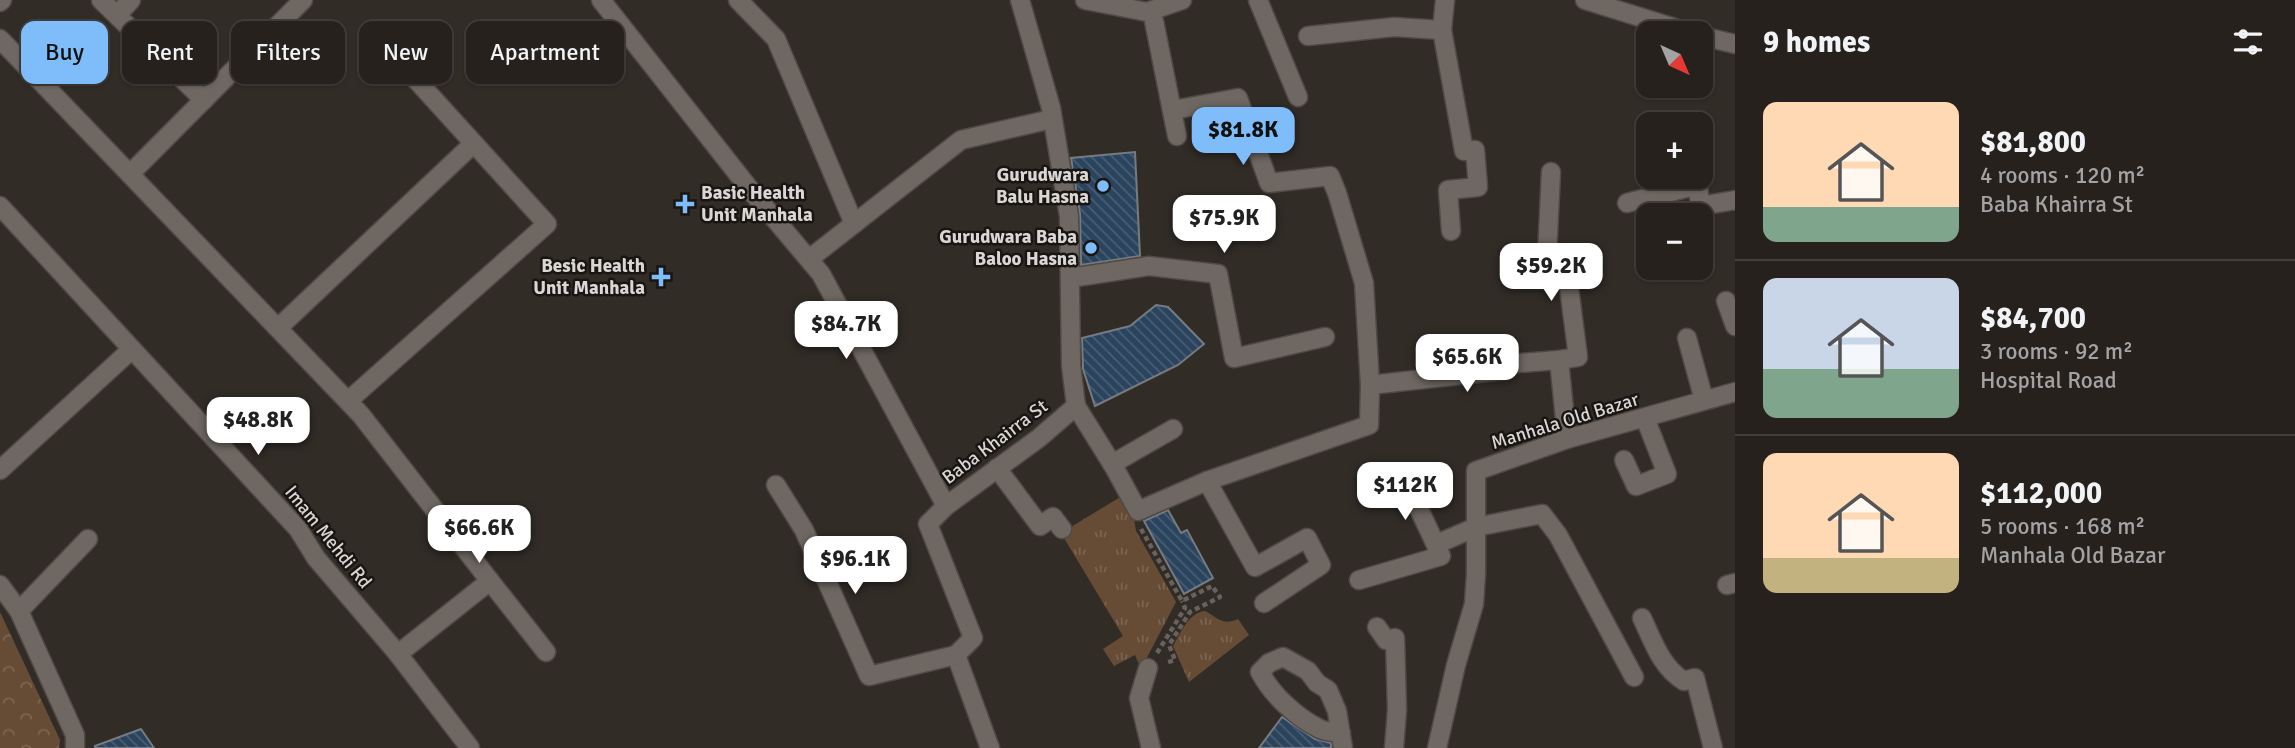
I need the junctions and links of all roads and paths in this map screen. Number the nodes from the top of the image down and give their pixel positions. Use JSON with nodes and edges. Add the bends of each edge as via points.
{"nodes":[{"id":1,"x":101,"y":0,"type":"edge"},
{"id":2,"x":131,"y":0,"type":"edge"},
{"id":3,"x":303,"y":0,"type":"edge"},
{"id":4,"x":601,"y":0,"type":"edge"},
{"id":5,"x":738,"y":0,"type":"edge"},
{"id":6,"x":1085,"y":0,"type":"edge"},
{"id":7,"x":1182,"y":0,"type":"edge"},
{"id":8,"x":1258,"y":0,"type":"edge"},
{"id":9,"x":1445,"y":0,"type":"edge"},
{"id":10,"x":1585,"y":0,"type":"edge"},
{"id":11,"x":1024,"y":2,"type":"edge"},
{"id":12,"x":117,"y":15,"type":"junction"},
{"id":13,"x":1154,"y":21,"type":"dead end"},
{"id":14,"x":1652,"y":21,"type":"edge"},
{"id":15,"x":1442,"y":30,"type":"junction"},
{"id":16,"x":1308,"y":36,"type":"dead end"},
{"id":17,"x":0,"y":39,"type":"edge"},
{"id":18,"x":1713,"y":39,"type":"edge"},
{"id":19,"x":1735,"y":44,"type":"edge"},
{"id":20,"x":420,"y":84,"type":"edge"},
{"id":21,"x":1298,"y":97,"type":"dead end"},
{"id":22,"x":204,"y":100,"type":"junction"},
{"id":23,"x":1173,"y":110,"type":"junction"},
{"id":24,"x":1052,"y":118,"type":"junction"},
{"id":25,"x":1177,"y":136,"type":"dead end"},
{"id":26,"x":473,"y":144,"type":"junction"},
{"id":27,"x":1551,"y":172,"type":"dead end"},
{"id":28,"x":130,"y":174,"type":"junction"},
{"id":29,"x":1735,"y":200,"type":"edge"},
{"id":30,"x":1627,"y":203,"type":"dead end"},
{"id":31,"x":0,"y":206,"type":"edge"},
{"id":32,"x":854,"y":224,"type":"junction"},
{"id":33,"x":1451,"y":231,"type":"dead end"},
{"id":34,"x":809,"y":259,"type":"junction"},
{"id":35,"x":1070,"y":278,"type":"junction"},
{"id":36,"x":1726,"y":301,"type":"dead end"},
{"id":37,"x":1735,"y":326,"type":"edge"},
{"id":38,"x":278,"y":328,"type":"junction"},
{"id":39,"x":1325,"y":337,"type":"dead end"},
{"id":40,"x":1687,"y":338,"type":"dead end"},
{"id":41,"x":132,"y":349,"type":"junction"},
{"id":42,"x":1559,"y":360,"type":"junction"},
{"id":43,"x":1370,"y":385,"type":"junction"},
{"id":44,"x":1735,"y":392,"type":"edge"},
{"id":45,"x":1704,"y":400,"type":"junction"},
{"id":46,"x":348,"y":401,"type":"junction"},
{"id":47,"x":1076,"y":406,"type":"junction"},
{"id":48,"x":1644,"y":418,"type":"junction"},
{"id":49,"x":1173,"y":429,"type":"dead end"},
{"id":50,"x":1567,"y":439,"type":"junction"},
{"id":51,"x":1624,"y":460,"type":"dead end"},
{"id":52,"x":1112,"y":464,"type":"junction"},
{"id":53,"x":998,"y":468,"type":"junction"},
{"id":54,"x":0,"y":470,"type":"edge"},
{"id":55,"x":1403,"y":475,"type":"dead end"},
{"id":56,"x":1207,"y":481,"type":"junction"},
{"id":57,"x":776,"y":485,"type":"dead end"},
{"id":58,"x":946,"y":506,"type":"junction"},
{"id":59,"x":1139,"y":525,"type":"dead end"},
{"id":60,"x":1476,"y":527,"type":"junction"},
{"id":61,"x":1062,"y":530,"type":"dead end"},
{"id":62,"x":88,"y":538,"type":"dead end"},
{"id":63,"x":1437,"y":544,"type":"junction"},
{"id":64,"x":1359,"y":580,"type":"dead end"},
{"id":65,"x":490,"y":581,"type":"junction"},
{"id":66,"x":0,"y":585,"type":"edge"},
{"id":67,"x":1182,"y":601,"type":"junction"},
{"id":68,"x":1264,"y":603,"type":"dead end"},
{"id":69,"x":1185,"y":608,"type":"junction"},
{"id":70,"x":19,"y":611,"type":"junction"},
{"id":71,"x":1191,"y":612,"type":"junction"},
{"id":72,"x":1642,"y":618,"type":"dead end"},
{"id":73,"x":1377,"y":627,"type":"dead end"},
{"id":74,"x":546,"y":652,"type":"dead end"},
{"id":75,"x":398,"y":654,"type":"junction"},
{"id":76,"x":956,"y":655,"type":"junction"},
{"id":77,"x":1148,"y":668,"type":"junction"},
{"id":78,"x":1634,"y":677,"type":"dead end"},
{"id":79,"x":1342,"y":740,"type":"edge"},
{"id":80,"x":75,"y":748,"type":"edge"},
{"id":81,"x":470,"y":748,"type":"edge"},
{"id":82,"x":990,"y":748,"type":"edge"},
{"id":83,"x":1151,"y":748,"type":"edge"},
{"id":84,"x":1394,"y":748,"type":"edge"},
{"id":85,"x":1437,"y":748,"type":"edge"},
{"id":86,"x":1713,"y":748,"type":"edge"}],
"edges":[{"from":1,"to":12,"type":"street"},
{"from":2,"to":12,"type":"street"},
{"from":3,"to":22,"type":"street"},
{"from":4,"to":34,"type":"street"},
{"from":5,"to":32,"type":"street","via":[[776,39]]},
{"from":6,"to":7,"type":"street","via":[[1147,12]]},
{"from":8,"to":21,"type":"street"},
{"from":9,"to":15,"type":"street"},
{"from":10,"to":14,"type":"street"},
{"from":11,"to":24,"type":"street","name":"Baba Khairra St"},
{"from":12,"to":22,"type":"street"},
{"from":13,"to":23,"type":"street"},
{"from":15,"to":16,"type":"street","via":[[1394,27]]},
{"from":15,"to":33,"type":"street","via":[[1464,151],[1475,150],[1478,187],[1448,190]]},
{"from":17,"to":28,"type":"street"},
{"from":18,"to":19,"type":"street"},
{"from":20,"to":26,"type":"street"},
{"from":22,"to":28,"type":"street"},
{"from":23,"to":25,"type":"street"},
{"from":23,"to":43,"type":"street","via":[[1238,98],[1269,183],[1330,176],[1364,283]]},
{"from":24,"to":32,"type":"street","via":[[961,140]]},
{"from":24,"to":35,"type":"street","name":"Baba Khairra St","via":[[1069,216]]},
{"from":26,"to":38,"type":"street"},
{"from":26,"to":46,"type":"street","via":[[547,224]]},
{"from":27,"to":42,"type":"street","via":[[1546,276],[1567,272],[1578,357]]},
{"from":28,"to":38,"type":"street"},
{"from":29,"to":30,"type":"street","via":[[1700,206],[1698,185]]},
{"from":31,"to":41,"type":"street","name":"Imam Mehdi Rd"},
{"from":32,"to":34,"type":"street"},
{"from":34,"to":58,"type":"street"},
{"from":35,"to":39,"type":"street","via":[[1149,266],[1218,274],[1234,358]]},
{"from":35,"to":47,"type":"street","name":"Baba Khairra St"},
{"from":36,"to":37,"type":"street"},
{"from":38,"to":46,"type":"street"},
{"from":40,"to":45,"type":"street"},
{"from":41,"to":54,"type":"street"},
{"from":41,"to":75,"type":"street","name":"Imam Mehdi Rd","via":[[298,529],[316,558]]},
{"from":42,"to":43,"type":"street"},
{"from":42,"to":50,"type":"street"},
{"from":43,"to":56,"type":"street","via":[[1369,425]]},
{"from":44,"to":45,"type":"street","name":"Manhala Old Bazar"},
{"from":45,"to":48,"type":"street","name":"Manhala Old Bazar"},
{"from":46,"to":65,"type":"street"},
{"from":47,"to":52,"type":"street"},
{"from":47,"to":53,"type":"street","name":"Baba Khairra St"},
{"from":48,"to":50,"type":"street","name":"Manhala Old Bazar"},
{"from":48,"to":51,"type":"street","via":[[1667,474],[1636,486]]},
{"from":49,"to":52,"type":"street"},
{"from":50,"to":60,"type":"street","name":"Manhala Old Bazar","via":[[1476,471]]},
{"from":52,"to":56,"type":"street","via":[[1138,511]]},
{"from":53,"to":58,"type":"street","name":"Baba Khairra St"},
{"from":53,"to":61,"type":"street","via":[[1040,526],[1053,517]]},
{"from":55,"to":63,"type":"street"},
{"from":56,"to":68,"type":"street","via":[[1255,567],[1307,538],[1321,565]]},
{"from":57,"to":76,"type":"street","via":[[804,530],[869,676]]},
{"from":58,"to":76,"type":"street","via":[[928,524],[973,638]]},
{"from":59,"to":67,"type":"path"},
{"from":60,"to":63,"type":"street"},
{"from":60,"to":78,"type":"street","via":[[1542,514],[1558,535]]},
{"from":60,"to":85,"type":"street","name":"Manhala Old Bazar","via":[[1474,604]]},
{"from":62,"to":70,"type":"street"},
{"from":63,"to":64,"type":"street","via":[[1441,556]]},
{"from":65,"to":74,"type":"street"},
{"from":65,"to":75,"type":"street"},
{"from":66,"to":70,"type":"street"},
{"from":67,"to":69,"type":"path"},
{"from":67,"to":71,"type":"path","via":[[1212,586],[1220,597]]},
{"from":69,"to":71,"type":"path"},
{"from":69,"to":77,"type":"path"},
{"from":70,"to":80,"type":"street","via":[[75,735]]},
{"from":71,"to":77,"type":"path","via":[[1169,645],[1175,660]]},
{"from":72,"to":86,"type":"street","via":[[1662,661],[1674,675],[1684,681],[1695,678]]},
{"from":73,"to":84,"type":"street","via":[[1386,640],[1395,638]]},
{"from":75,"to":81,"type":"street","name":"Imam Mehdi Rd"},
{"from":76,"to":82,"type":"street"},
{"from":77,"to":83,"type":"street","via":[[1139,698]]},
{"from":79,"to":79,"type":"street","via":[[1268,688],[1260,673],[1269,663],[1283,657],[1298,663],[1328,690]]}]}
